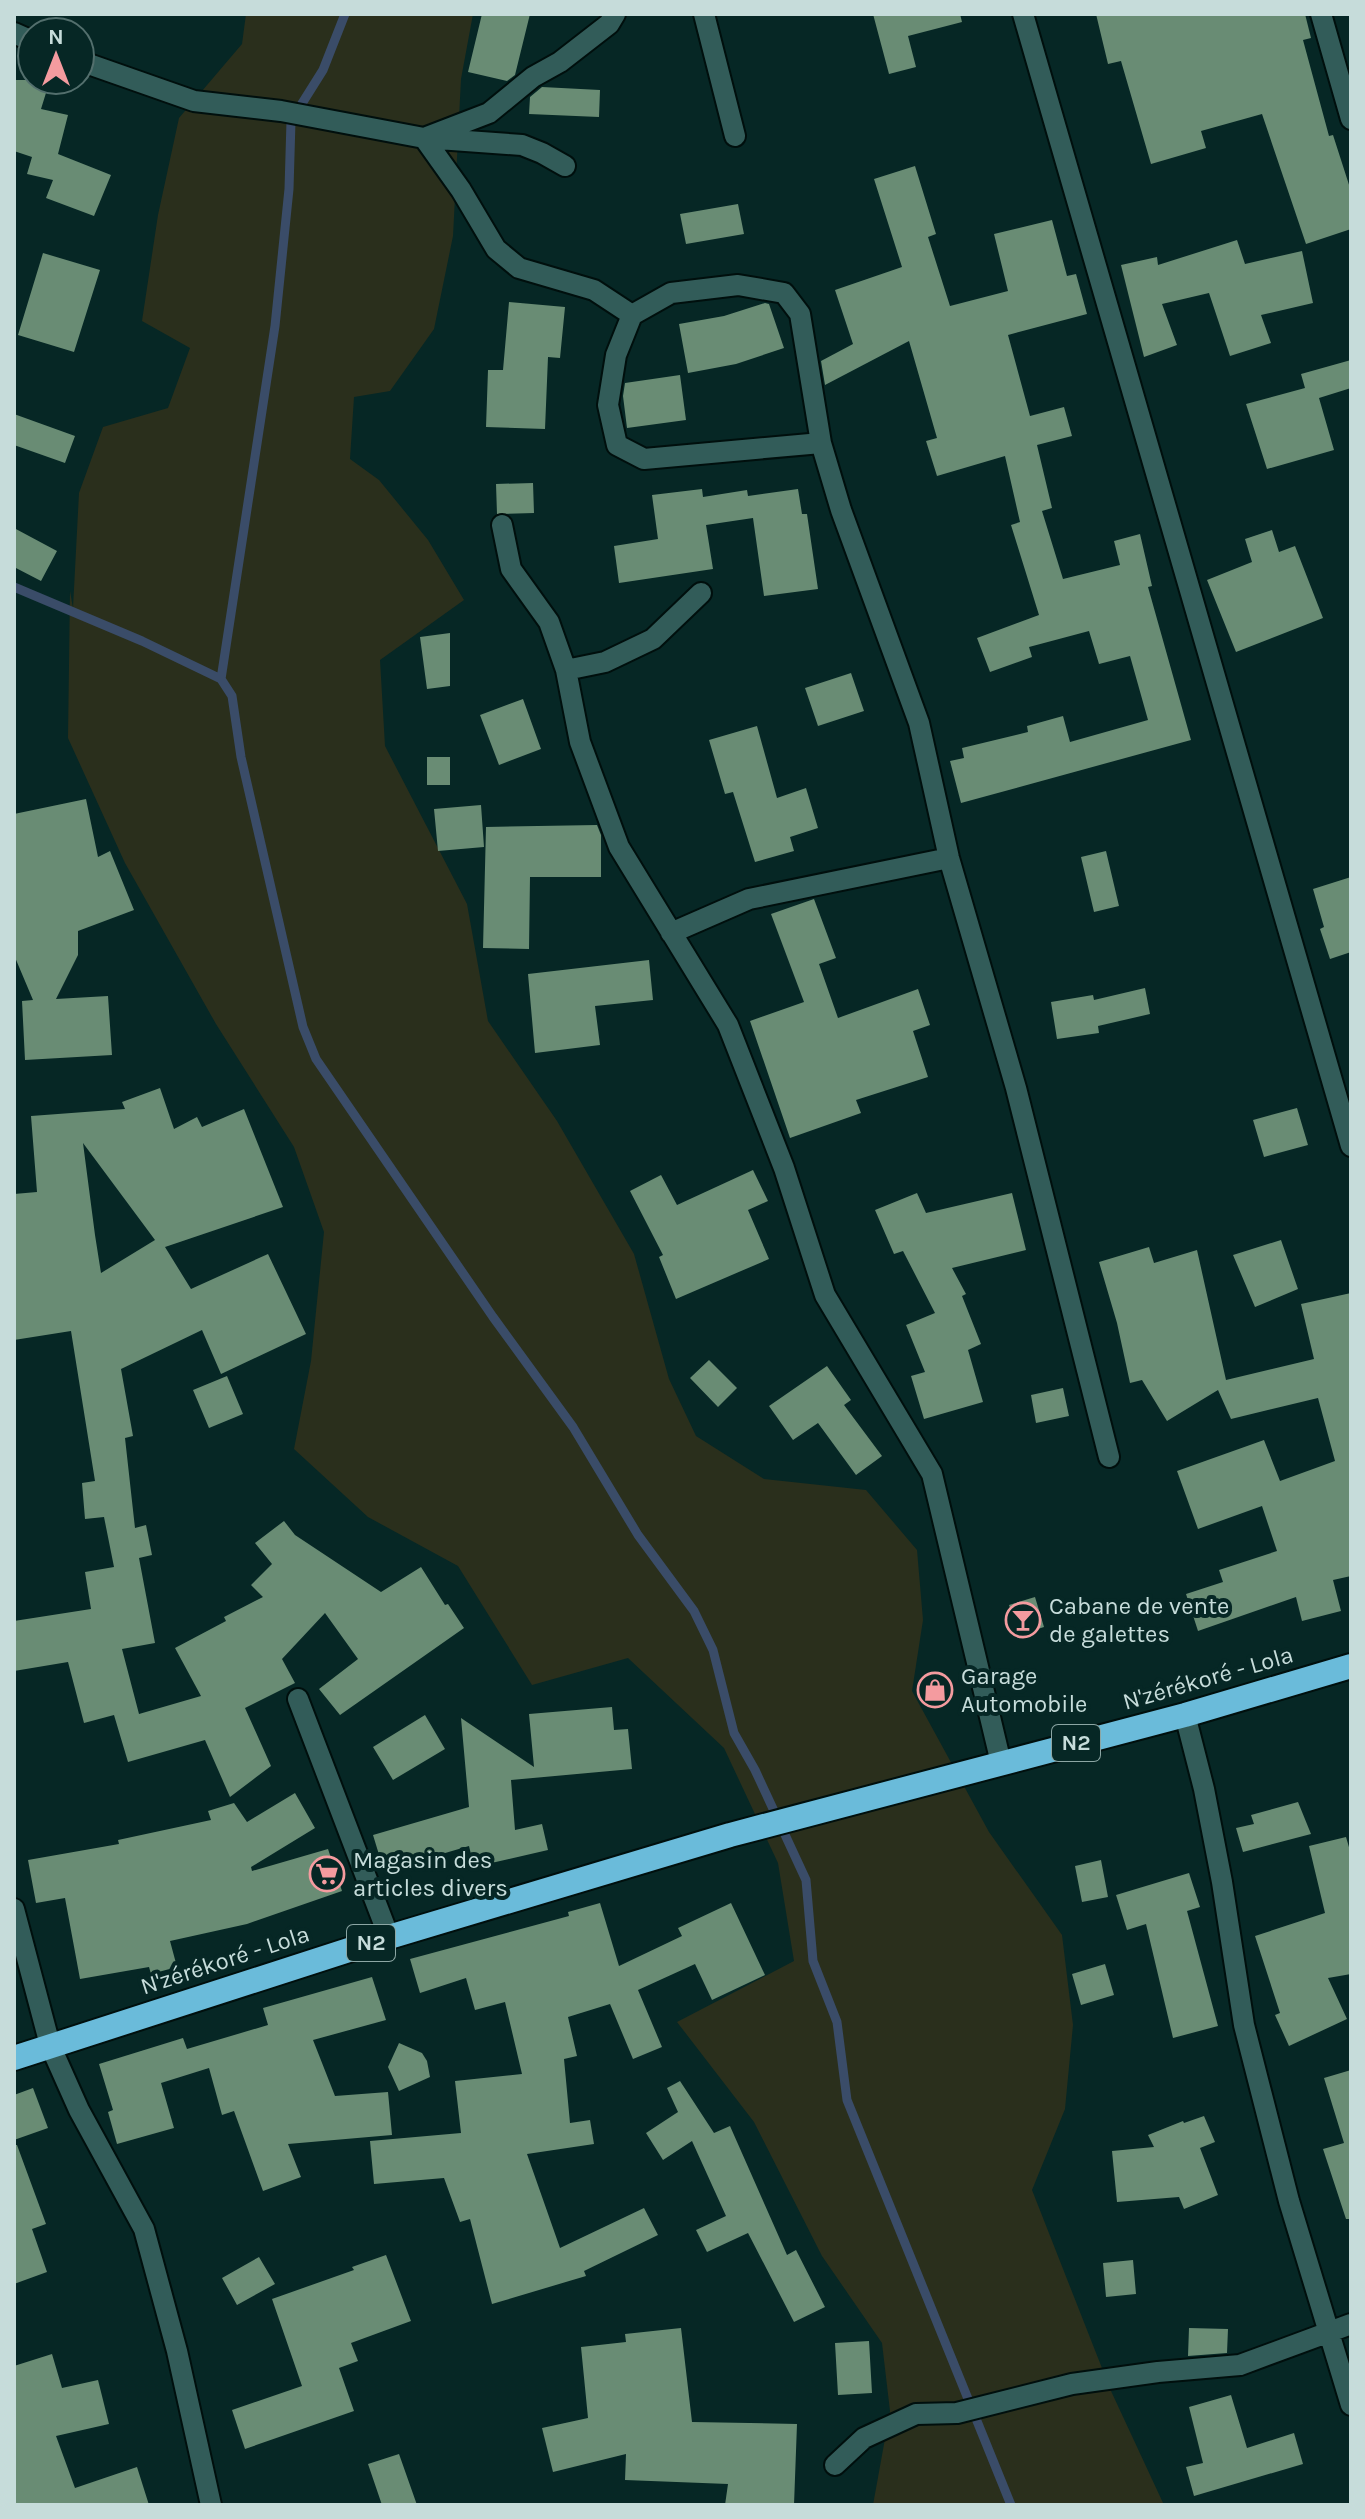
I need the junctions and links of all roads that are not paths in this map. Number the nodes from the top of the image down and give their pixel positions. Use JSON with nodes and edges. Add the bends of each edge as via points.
{"nodes":[{"id":1,"x":615,"y":14,"type":"edge"},
{"id":2,"x":1023,"y":14,"type":"edge"},
{"id":3,"x":1321,"y":14,"type":"edge"},
{"id":4,"x":708,"y":16,"type":"edge"},
{"id":5,"x":96,"y":67,"type":"edge"},
{"id":6,"x":1351,"y":119,"type":"edge"},
{"id":7,"x":735,"y":136,"type":"dead end"},
{"id":8,"x":424,"y":138,"type":"junction"},
{"id":9,"x":565,"y":166,"type":"dead end"},
{"id":10,"x":632,"y":315,"type":"junction"},
{"id":11,"x":821,"y":443,"type":"junction"},
{"id":12,"x":502,"y":525,"type":"dead end"},
{"id":13,"x":701,"y":593,"type":"dead end"},
{"id":14,"x":566,"y":670,"type":"junction"},
{"id":15,"x":949,"y":858,"type":"junction"},
{"id":16,"x":671,"y":933,"type":"junction"},
{"id":17,"x":1351,"y":1146,"type":"edge"},
{"id":18,"x":1109,"y":1457,"type":"dead end"},
{"id":19,"x":1351,"y":1666,"type":"edge"},
{"id":20,"x":298,"y":1699,"type":"dead end"},
{"id":21,"x":1185,"y":1715,"type":"junction"},
{"id":22,"x":1001,"y":1763,"type":"junction"},
{"id":23,"x":14,"y":1909,"type":"edge"},
{"id":24,"x":389,"y":1937,"type":"junction"},
{"id":25,"x":50,"y":2045,"type":"junction"},
{"id":26,"x":14,"y":2058,"type":"edge"},
{"id":27,"x":1351,"y":2324,"type":"edge"},
{"id":28,"x":1330,"y":2330,"type":"junction"},
{"id":29,"x":1351,"y":2405,"type":"edge"},
{"id":30,"x":835,"y":2465,"type":"dead end"},
{"id":31,"x":211,"y":2505,"type":"edge"}],
"edges":[{"from":1,"to":8,"type":"street","via":[[609,24],[489,113]]},
{"from":2,"to":17,"type":"street"},
{"from":3,"to":6,"type":"street"},
{"from":4,"to":7,"type":"street"},
{"from":5,"to":8,"type":"street","via":[[194,101]]},
{"from":8,"to":9,"type":"street","via":[[522,145]]},
{"from":8,"to":10,"type":"street","via":[[496,249],[519,268],[594,290]]},
{"from":10,"to":11,"type":"street","via":[[671,293],[738,285],[784,293],[800,314]]},
{"from":10,"to":11,"type":"street","via":[[616,355],[608,405],[617,445],[644,459]]},
{"from":11,"to":15,"type":"street","via":[[919,723]]},
{"from":12,"to":14,"type":"street","via":[[511,569],[549,622]]},
{"from":13,"to":14,"type":"street","via":[[653,639],[605,662]]},
{"from":14,"to":16,"type":"street","via":[[580,742],[619,847]]},
{"from":15,"to":16,"type":"street","via":[[749,899]]},
{"from":15,"to":18,"type":"street","via":[[1016,1088]]},
{"from":16,"to":22,"type":"street","via":[[728,1025],[784,1168],[825,1295],[932,1474]]},
{"from":19,"to":21,"type":"highway","name":"N'zérékoré - Lola","number":"N2"},
{"from":20,"to":24,"type":"street"},
{"from":21,"to":22,"type":"highway","name":"N'zérékoré - Lola","number":"N2"},
{"from":21,"to":28,"type":"street","via":[[1222,1882],[1244,2025],[1289,2201]]},
{"from":22,"to":24,"type":"highway","name":"N'zérékoré - Lola","number":"N2","via":[[730,1835]]},
{"from":23,"to":25,"type":"street"},
{"from":24,"to":25,"type":"highway","name":"N'zérékoré - Lola","number":"N2"},
{"from":25,"to":26,"type":"highway","name":"N'zérékoré - Lola","number":"N2"},
{"from":25,"to":31,"type":"street","via":[[144,2229]]},
{"from":27,"to":28,"type":"street"},
{"from":28,"to":29,"type":"street"},
{"from":28,"to":30,"type":"street","via":[[1240,2365],[1072,2384],[957,2413],[916,2414],[864,2438]]}]}
